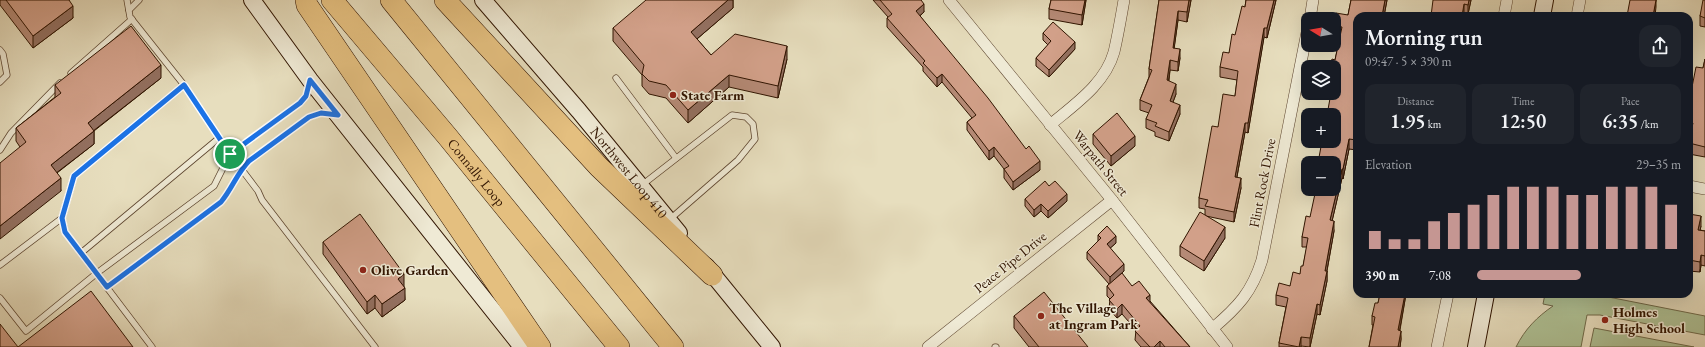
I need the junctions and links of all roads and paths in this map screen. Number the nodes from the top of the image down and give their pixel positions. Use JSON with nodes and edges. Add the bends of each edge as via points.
{"nodes":[{"id":1,"x":127,"y":0,"type":"edge"},
{"id":2,"x":139,"y":0,"type":"edge"},
{"id":3,"x":252,"y":0,"type":"edge"},
{"id":4,"x":306,"y":0,"type":"edge"},
{"id":5,"x":332,"y":0,"type":"edge"},
{"id":6,"x":391,"y":0,"type":"edge"},
{"id":7,"x":445,"y":0,"type":"edge"},
{"id":8,"x":483,"y":0,"type":"edge"},
{"id":9,"x":949,"y":0,"type":"edge"},
{"id":10,"x":1124,"y":0,"type":"edge"},
{"id":11,"x":1314,"y":0,"type":"edge"},
{"id":12,"x":1507,"y":0,"type":"edge"},
{"id":13,"x":1545,"y":0,"type":"edge"},
{"id":14,"x":1580,"y":0,"type":"edge"},
{"id":15,"x":129,"y":10,"type":"junction"},
{"id":16,"x":1311,"y":12,"type":"edge"},
{"id":17,"x":1505,"y":12,"type":"edge"},
{"id":18,"x":1543,"y":12,"type":"edge"},
{"id":19,"x":1578,"y":12,"type":"edge"},
{"id":20,"x":132,"y":19,"type":"junction"},
{"id":21,"x":0,"y":50,"type":"edge"},
{"id":22,"x":1303,"y":52,"type":"edge"},
{"id":23,"x":616,"y":78,"type":"dead end"},
{"id":24,"x":310,"y":80,"type":"junction"},
{"id":25,"x":0,"y":82,"type":"edge"},
{"id":26,"x":184,"y":85,"type":"junction"},
{"id":27,"x":338,"y":115,"type":"junction"},
{"id":28,"x":1050,"y":125,"type":"junction"},
{"id":29,"x":219,"y":138,"type":"junction"},
{"id":30,"x":0,"y":150,"type":"edge"},
{"id":31,"x":230,"y":154,"type":"junction"},
{"id":32,"x":676,"y":158,"type":"junction"},
{"id":33,"x":242,"y":169,"type":"junction"},
{"id":34,"x":641,"y":186,"type":"junction"},
{"id":35,"x":1693,"y":187,"type":"edge"},
{"id":36,"x":1705,"y":189,"type":"edge"},
{"id":37,"x":1112,"y":200,"type":"junction"},
{"id":38,"x":62,"y":218,"type":"junction"},
{"id":39,"x":669,"y":220,"type":"junction"},
{"id":40,"x":81,"y":253,"type":"junction"},
{"id":41,"x":0,"y":265,"type":"edge"},
{"id":42,"x":97,"y":274,"type":"junction"},
{"id":43,"x":712,"y":275,"type":"junction"},
{"id":44,"x":107,"y":287,"type":"junction"},
{"id":45,"x":0,"y":298,"type":"edge"},
{"id":46,"x":1447,"y":298,"type":"edge"},
{"id":47,"x":1485,"y":298,"type":"edge"},
{"id":48,"x":1212,"y":329,"type":"junction"},
{"id":49,"x":933,"y":345,"type":"edge"},
{"id":50,"x":152,"y":347,"type":"edge"},
{"id":51,"x":375,"y":347,"type":"edge"},
{"id":52,"x":522,"y":347,"type":"edge"},
{"id":53,"x":540,"y":347,"type":"edge"},
{"id":54,"x":619,"y":347,"type":"edge"},
{"id":55,"x":673,"y":347,"type":"edge"},
{"id":56,"x":772,"y":347,"type":"edge"},
{"id":57,"x":1227,"y":347,"type":"edge"},
{"id":58,"x":1438,"y":347,"type":"edge"},
{"id":59,"x":1476,"y":347,"type":"edge"}],
"edges":[{"from":1,"to":15,"type":"lane"},
{"from":2,"to":15,"type":"lane"},
{"from":3,"to":24,"type":"main road"},
{"from":4,"to":53,"type":"highway"},
{"from":5,"to":54,"type":"highway","name":"Connally Loop"},
{"from":6,"to":55,"type":"highway"},
{"from":7,"to":43,"type":"highway","via":[[598,166]]},
{"from":8,"to":34,"type":"main road","name":"Northwest Loop 410"},
{"from":9,"to":28,"type":"street","name":"Warpath Street"},
{"from":10,"to":28,"type":"street","via":[[1114,52],[1102,76],[1089,92]]},
{"from":11,"to":16,"type":"street"},
{"from":12,"to":17,"type":"street"},
{"from":13,"to":18,"type":"main road"},
{"from":14,"to":19,"type":"street"},
{"from":15,"to":20,"type":"lane"},
{"from":20,"to":26,"type":"lane"},
{"from":20,"to":30,"type":"lane","via":[[63,80],[11,133]]},
{"from":21,"to":25,"type":"lane","via":[[7,76]]},
{"from":22,"to":48,"type":"street","name":"Flint Rock Drive","via":[[1262,260],[1256,279],[1233,311]]},
{"from":23,"to":32,"type":"lane"},
{"from":24,"to":27,"type":"main road"},
{"from":24,"to":31,"type":"lane","via":[[306,96],[300,103]]},
{"from":26,"to":29,"type":"lane"},
{"from":26,"to":38,"type":"lane","via":[[74,176]]},
{"from":27,"to":33,"type":"lane","via":[[321,113],[309,117],[249,161]]},
{"from":27,"to":52,"type":"main road"},
{"from":28,"to":37,"type":"street","name":"Warpath Street"},
{"from":29,"to":31,"type":"lane"},
{"from":29,"to":40,"type":"lane"},
{"from":31,"to":33,"type":"lane"},
{"from":31,"to":42,"type":"lane","via":[[214,186]]},
{"from":32,"to":34,"type":"lane"},
{"from":32,"to":39,"type":"lane","via":[[732,115],[746,117],[753,124],[755,139],[738,160]]},
{"from":33,"to":44,"type":"lane","via":[[230,192],[221,202]]},
{"from":33,"to":51,"type":"lane","via":[[262,200]]},
{"from":34,"to":39,"type":"main road","name":"Northwest Loop 410"},
{"from":35,"to":36,"type":"street"},
{"from":37,"to":48,"type":"street","name":"Warpath Street"},
{"from":37,"to":49,"type":"street","name":"Peace Pipe Drive"},
{"from":38,"to":40,"type":"lane","via":[[65,232]]},
{"from":38,"to":41,"type":"lane"},
{"from":39,"to":43,"type":"main road","name":"Northwest Loop 410"},
{"from":40,"to":42,"type":"lane"},
{"from":42,"to":44,"type":"lane"},
{"from":42,"to":45,"type":"lane","via":[[26,331]]},
{"from":43,"to":56,"type":"main road","name":"Northwest Loop 410"},
{"from":44,"to":50,"type":"lane"},
{"from":46,"to":58,"type":"street"},
{"from":47,"to":59,"type":"main road"},
{"from":48,"to":57,"type":"street","name":"Warpath Street"}]}
